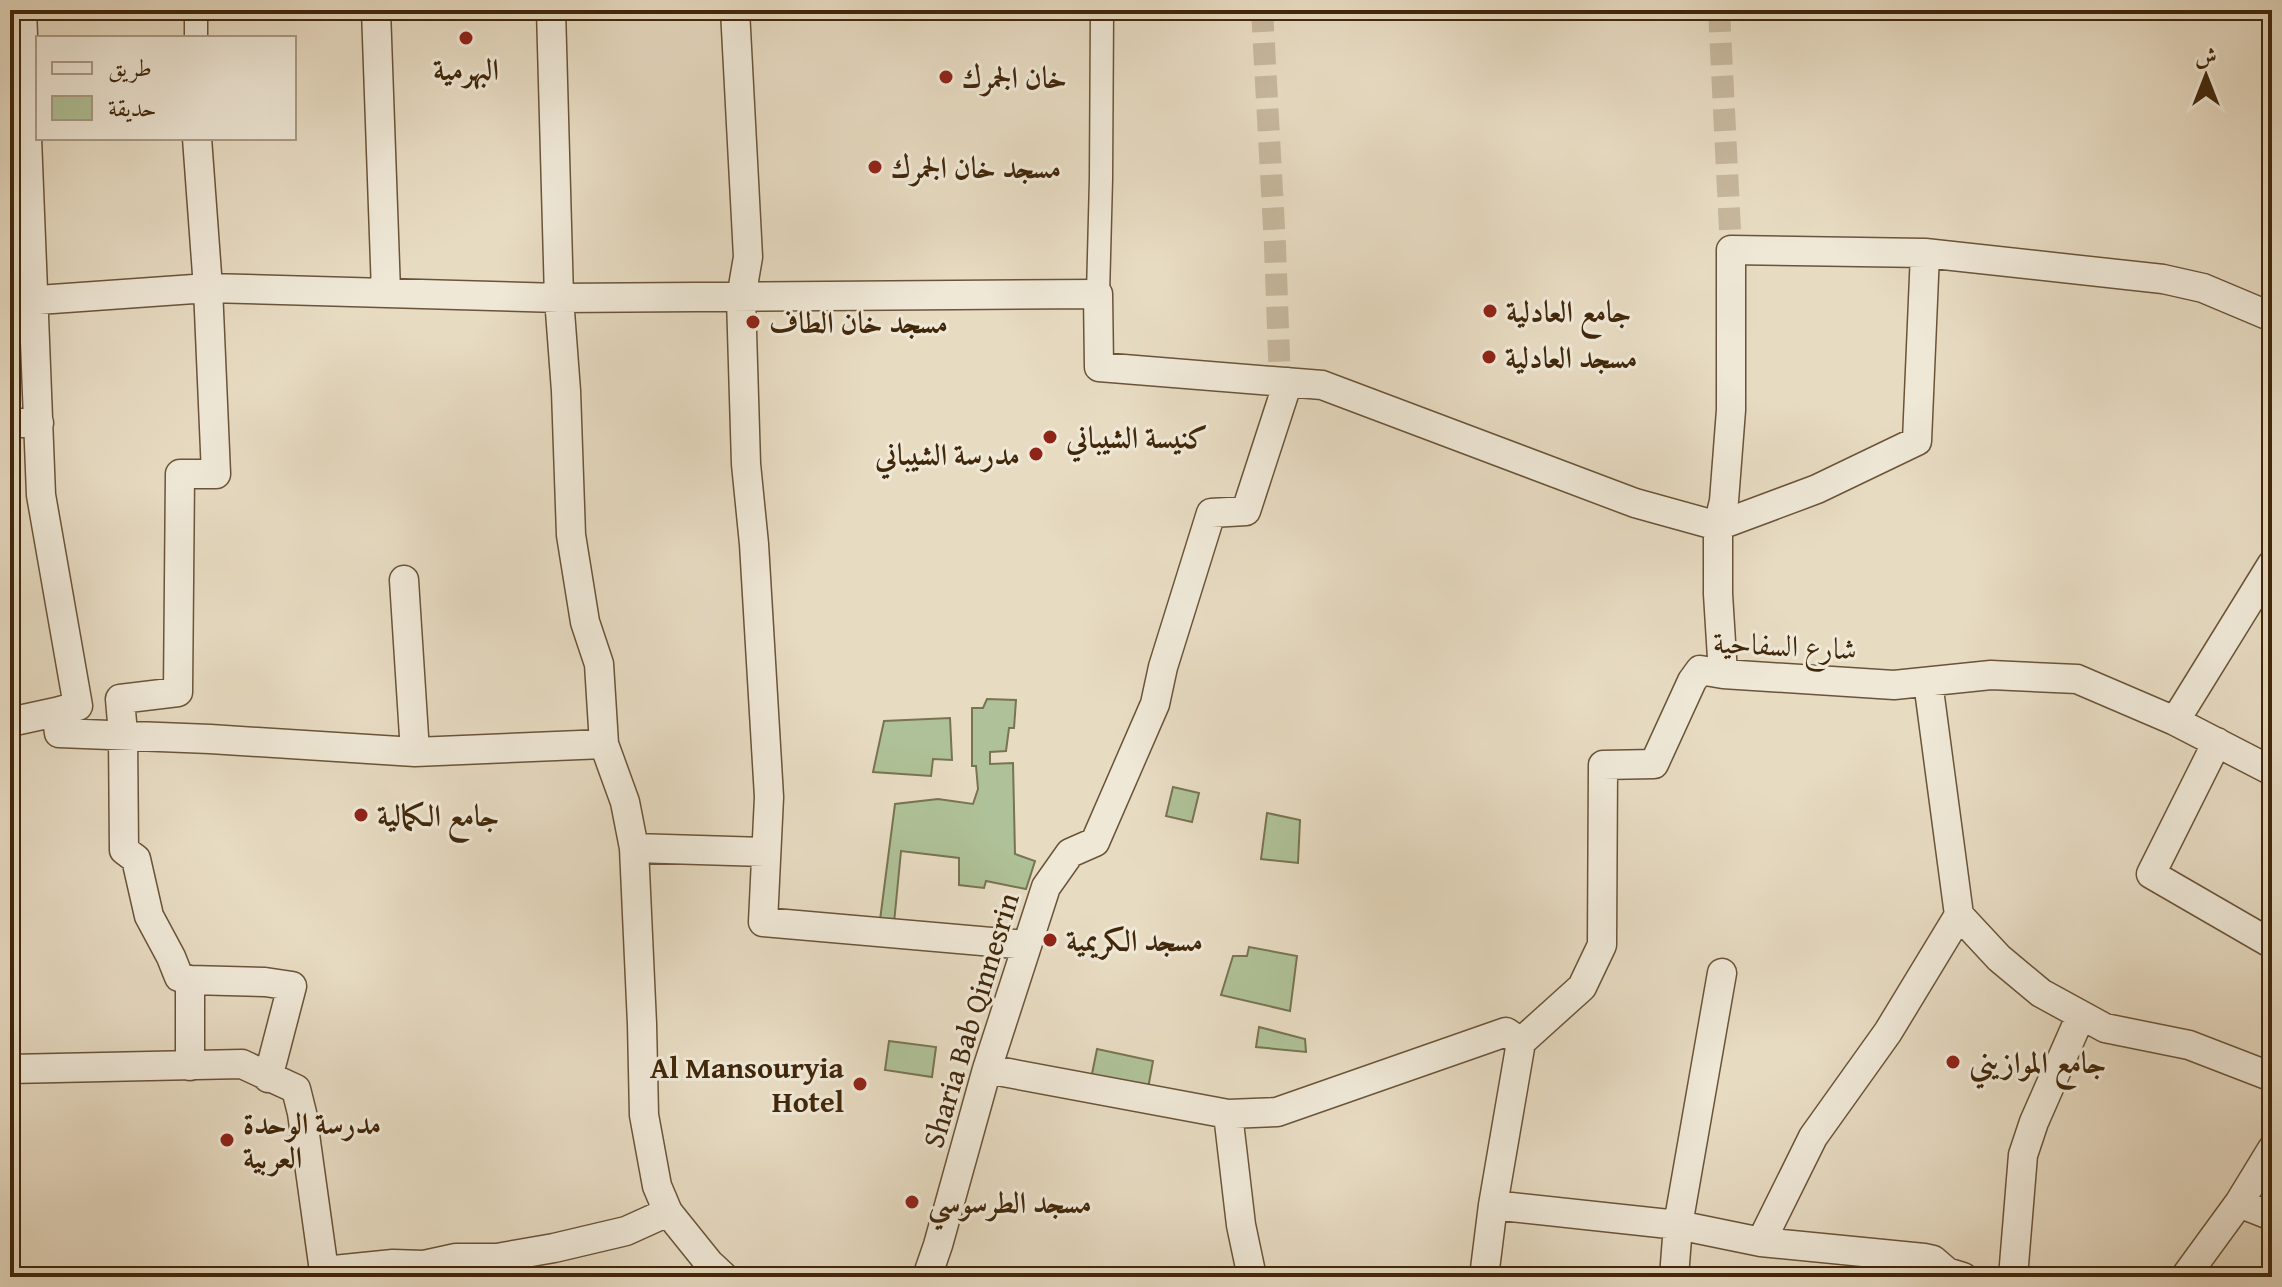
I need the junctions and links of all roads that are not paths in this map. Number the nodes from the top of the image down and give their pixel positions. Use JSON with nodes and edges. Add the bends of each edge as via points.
{"nodes":[{"id":1,"x":22,"y":10,"type":"edge"},
{"id":2,"x":196,"y":10,"type":"edge"},
{"id":3,"x":376,"y":10,"type":"edge"},
{"id":4,"x":551,"y":10,"type":"edge"},
{"id":5,"x":735,"y":10,"type":"edge"},
{"id":6,"x":1102,"y":10,"type":"edge"},
{"id":7,"x":196,"y":36,"type":"edge"},
{"id":8,"x":197,"y":140,"type":"edge"},
{"id":9,"x":1925,"y":253,"type":"junction"},
{"id":10,"x":208,"y":288,"type":"junction"},
{"id":11,"x":386,"y":292,"type":"junction"},
{"id":12,"x":1098,"y":294,"type":"junction"},
{"id":13,"x":559,"y":298,"type":"junction"},
{"id":14,"x":741,"y":298,"type":"junction"},
{"id":15,"x":22,"y":301,"type":"edge"},
{"id":16,"x":2272,"y":317,"type":"edge"},
{"id":17,"x":1288,"y":382,"type":"junction"},
{"id":18,"x":10,"y":423,"type":"edge"},
{"id":19,"x":39,"y":423,"type":"junction"},
{"id":20,"x":1718,"y":526,"type":"junction"},
{"id":21,"x":2272,"y":564,"type":"edge"},
{"id":22,"x":404,"y":580,"type":"dead end"},
{"id":23,"x":1723,"y":674,"type":"junction"},
{"id":24,"x":1928,"y":682,"type":"junction"},
{"id":25,"x":120,"y":699,"type":"junction"},
{"id":26,"x":67,"y":709,"type":"junction"},
{"id":27,"x":2175,"y":721,"type":"junction"},
{"id":28,"x":10,"y":722,"type":"edge"},
{"id":29,"x":123,"y":734,"type":"junction"},
{"id":30,"x":2217,"y":742,"type":"junction"},
{"id":31,"x":604,"y":744,"type":"junction"},
{"id":32,"x":415,"y":752,"type":"junction"},
{"id":33,"x":2272,"y":771,"type":"edge"},
{"id":34,"x":634,"y":848,"type":"junction"},
{"id":35,"x":766,"y":852,"type":"junction"},
{"id":36,"x":1959,"y":915,"type":"junction"},
{"id":37,"x":2272,"y":944,"type":"edge"},
{"id":38,"x":1026,"y":945,"type":"junction"},
{"id":39,"x":1722,"y":973,"type":"dead end"},
{"id":40,"x":190,"y":980,"type":"junction"},
{"id":41,"x":2081,"y":1015,"type":"junction"},
{"id":42,"x":1521,"y":1042,"type":"junction"},
{"id":43,"x":190,"y":1066,"type":"junction"},
{"id":44,"x":10,"y":1069,"type":"edge"},
{"id":45,"x":987,"y":1069,"type":"junction"},
{"id":46,"x":2272,"y":1077,"type":"edge"},
{"id":47,"x":268,"y":1078,"type":"junction"},
{"id":48,"x":1228,"y":1114,"type":"junction"},
{"id":49,"x":2272,"y":1149,"type":"edge"},
{"id":50,"x":2239,"y":1203,"type":"junction"},
{"id":51,"x":1493,"y":1205,"type":"junction"},
{"id":52,"x":668,"y":1212,"type":"junction"},
{"id":53,"x":2272,"y":1216,"type":"edge"},
{"id":54,"x":1678,"y":1225,"type":"junction"},
{"id":55,"x":1761,"y":1242,"type":"junction"},
{"id":56,"x":393,"y":1264,"type":"junction"},
{"id":57,"x":336,"y":1277,"type":"edge"},
{"id":58,"x":724,"y":1277,"type":"edge"},
{"id":59,"x":927,"y":1277,"type":"edge"},
{"id":60,"x":1252,"y":1277,"type":"edge"},
{"id":61,"x":1484,"y":1277,"type":"edge"},
{"id":62,"x":1674,"y":1277,"type":"edge"},
{"id":63,"x":1963,"y":1277,"type":"edge"},
{"id":64,"x":2013,"y":1277,"type":"edge"},
{"id":65,"x":2185,"y":1277,"type":"edge"}],
"edges":[{"from":1,"to":15,"type":"street"},
{"from":2,"to":7,"type":"street"},
{"from":3,"to":11,"type":"street"},
{"from":4,"to":13,"type":"street"},
{"from":5,"to":14,"type":"street","via":[[748,257]]},
{"from":6,"to":12,"type":"street"},
{"from":8,"to":10,"type":"street"},
{"from":9,"to":16,"type":"street","via":[[2163,279],[2203,288]]},
{"from":9,"to":20,"type":"street","via":[[1917,441],[1817,489]]},
{"from":9,"to":20,"type":"street","via":[[1731,250],[1731,410]]},
{"from":10,"to":11,"type":"street"},
{"from":10,"to":15,"type":"street"},
{"from":10,"to":25,"type":"street","via":[[216,474],[180,474],[178,692]]},
{"from":11,"to":13,"type":"street"},
{"from":12,"to":14,"type":"street"},
{"from":12,"to":17,"type":"street","via":[[1099,367]]},
{"from":13,"to":14,"type":"street"},
{"from":13,"to":31,"type":"street","via":[[571,535],[585,622],[599,664]]},
{"from":14,"to":35,"type":"street","via":[[746,464],[769,797]]},
{"from":15,"to":19,"type":"street"},
{"from":17,"to":20,"type":"street","via":[[1322,385],[1635,503]]},
{"from":17,"to":38,"type":"street","name":"Sharia Bab Qinnesrin","via":[[1246,511],[1211,513],[1155,704],[1095,842],[1070,853],[1046,887]]},
{"from":18,"to":19,"type":"street"},
{"from":19,"to":26,"type":"street","via":[[41,495]]},
{"from":20,"to":23,"type":"street"},
{"from":21,"to":27,"type":"street"},
{"from":22,"to":32,"type":"street"},
{"from":23,"to":24,"type":"street","name":"شارع السفاحية","via":[[1894,685]]},
{"from":23,"to":42,"type":"street","name":"شارع السفاحية","via":[[1700,670],[1654,764],[1603,765],[1602,945],[1582,987]]},
{"from":24,"to":27,"type":"street","name":"شارع السفاحية","via":[[1991,675],[2077,679]]},
{"from":24,"to":36,"type":"street"},
{"from":25,"to":26,"type":"street"},
{"from":25,"to":29,"type":"street"},
{"from":26,"to":28,"type":"street"},
{"from":26,"to":29,"type":"street","via":[[59,733]]},
{"from":27,"to":30,"type":"street","name":"شارع السفاحية"},
{"from":29,"to":32,"type":"street"},
{"from":29,"to":40,"type":"street","via":[[124,850],[136,859],[149,916],[179,977]]},
{"from":30,"to":33,"type":"street","name":"شارع السفاحية"},
{"from":30,"to":37,"type":"street","via":[[2151,874]]},
{"from":31,"to":32,"type":"street"},
{"from":31,"to":34,"type":"street","via":[[625,802]]},
{"from":34,"to":35,"type":"street"},
{"from":34,"to":52,"type":"street","via":[[644,1115],[657,1186]]},
{"from":35,"to":38,"type":"street","via":[[763,922]]},
{"from":36,"to":41,"type":"street","via":[[2041,993]]},
{"from":36,"to":55,"type":"street","via":[[1888,1032],[1813,1137]]},
{"from":38,"to":45,"type":"street","name":"Sharia Bab Qinnesrin"},
{"from":39,"to":54,"type":"street"},
{"from":40,"to":43,"type":"street"},
{"from":40,"to":47,"type":"street","via":[[292,986]]},
{"from":41,"to":46,"type":"street","via":[[2105,1028],[2189,1045]]},
{"from":41,"to":64,"type":"street","via":[[2023,1155]]},
{"from":42,"to":48,"type":"street","via":[[1506,1032],[1277,1112]]},
{"from":42,"to":51,"type":"street"},
{"from":43,"to":44,"type":"street"},
{"from":43,"to":47,"type":"street","via":[[242,1064]]},
{"from":45,"to":48,"type":"street"},
{"from":45,"to":59,"type":"street","name":"Sharia Bab Qinnesrin"},
{"from":47,"to":56,"type":"street","via":[[296,1089],[324,1271]]},
{"from":48,"to":60,"type":"street"},
{"from":49,"to":50,"type":"street"},
{"from":50,"to":53,"type":"street"},
{"from":50,"to":65,"type":"street"},
{"from":51,"to":54,"type":"street"},
{"from":51,"to":61,"type":"street"},
{"from":52,"to":56,"type":"street","via":[[626,1231],[554,1248],[497,1258]]},
{"from":52,"to":58,"type":"street"},
{"from":54,"to":55,"type":"street"},
{"from":54,"to":62,"type":"street"},
{"from":55,"to":63,"type":"street","via":[[1924,1258]]},
{"from":56,"to":57,"type":"street","via":[[372,1273]]}]}
